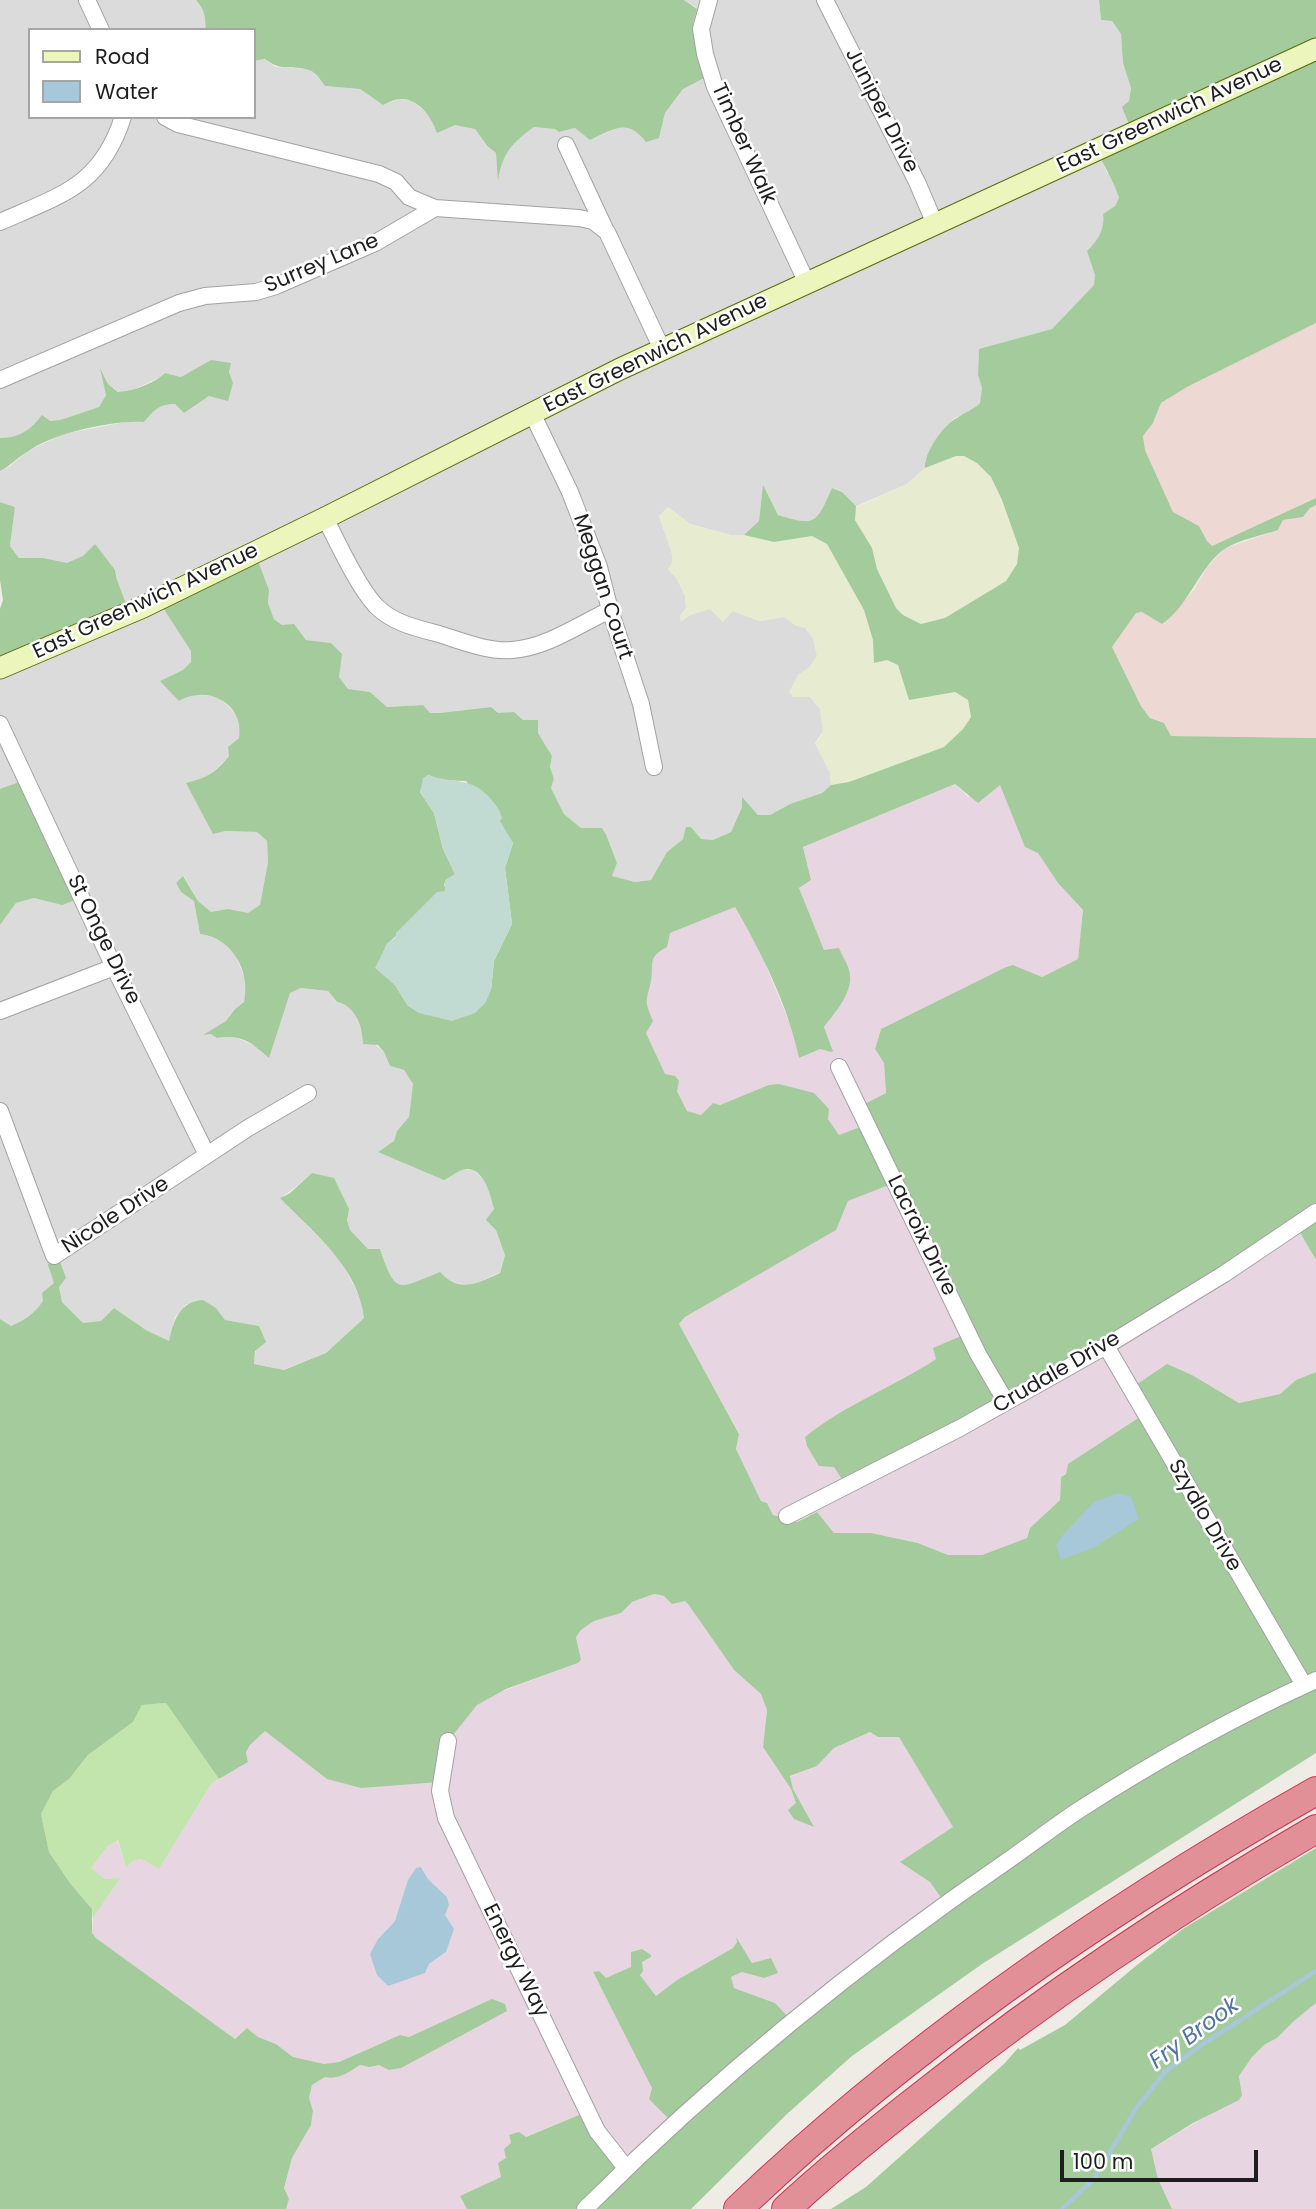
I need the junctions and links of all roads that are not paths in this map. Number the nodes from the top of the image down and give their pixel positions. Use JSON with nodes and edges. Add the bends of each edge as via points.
{"nodes":[{"id":1,"x":88,"y":0,"type":"edge"},
{"id":2,"x":709,"y":0,"type":"edge"},
{"id":3,"x":825,"y":0,"type":"edge"},
{"id":4,"x":100,"y":28,"type":"edge"},
{"id":5,"x":1316,"y":49,"type":"edge"},
{"id":6,"x":122,"y":119,"type":"edge"},
{"id":7,"x":168,"y":119,"type":"edge"},
{"id":8,"x":566,"y":145,"type":"dead end"},
{"id":9,"x":435,"y":208,"type":"junction"},
{"id":10,"x":0,"y":222,"type":"edge"},
{"id":11,"x":935,"y":224,"type":"junction"},
{"id":12,"x":607,"y":233,"type":"junction"},
{"id":13,"x":807,"y":283,"type":"junction"},
{"id":14,"x":662,"y":349,"type":"junction"},
{"id":15,"x":0,"y":380,"type":"edge"},
{"id":16,"x":532,"y":413,"type":"junction"},
{"id":17,"x":325,"y":518,"type":"junction"},
{"id":18,"x":610,"y":610,"type":"junction"},
{"id":19,"x":0,"y":668,"type":"edge"},
{"id":20,"x":0,"y":724,"type":"edge"},
{"id":21,"x":654,"y":766,"type":"dead end"},
{"id":22,"x":114,"y":967,"type":"junction"},
{"id":23,"x":0,"y":1011,"type":"edge"},
{"id":24,"x":839,"y":1067,"type":"dead end"},
{"id":25,"x":308,"y":1093,"type":"dead end"},
{"id":26,"x":0,"y":1111,"type":"edge"},
{"id":27,"x":207,"y":1155,"type":"junction"},
{"id":28,"x":1316,"y":1212,"type":"edge"},
{"id":29,"x":1106,"y":1346,"type":"junction"},
{"id":30,"x":1006,"y":1402,"type":"junction"},
{"id":31,"x":787,"y":1517,"type":"dead end"},
{"id":32,"x":1310,"y":1682,"type":"edge"},
{"id":33,"x":448,"y":1741,"type":"dead end"},
{"id":34,"x":1316,"y":1791,"type":"edge"},
{"id":35,"x":1316,"y":1829,"type":"edge"},
{"id":36,"x":626,"y":2168,"type":"junction"},
{"id":37,"x":585,"y":2209,"type":"edge"},
{"id":38,"x":738,"y":2209,"type":"edge"},
{"id":39,"x":786,"y":2209,"type":"edge"}],
"edges":[{"from":1,"to":4,"type":"street"},
{"from":2,"to":13,"type":"street","name":"Timber Walk","via":[[701,29],[715,86]]},
{"from":3,"to":11,"type":"street","name":"Juniper Drive"},
{"from":5,"to":11,"type":"street","name":"East Greenwich Avenue"},
{"from":6,"to":10,"type":"street","via":[[112,146],[82,183]]},
{"from":7,"to":9,"type":"street","via":[[379,174],[396,182],[409,197]]},
{"from":8,"to":12,"type":"street"},
{"from":9,"to":12,"type":"street","via":[[579,218],[593,221]]},
{"from":9,"to":15,"type":"street","name":"Surrey Lane","via":[[375,243],[276,286],[178,303]]},
{"from":11,"to":13,"type":"street","name":"East Greenwich Avenue"},
{"from":12,"to":14,"type":"street"},
{"from":13,"to":14,"type":"street","name":"East Greenwich Avenue"},
{"from":14,"to":16,"type":"street","name":"East Greenwich Avenue"},
{"from":16,"to":17,"type":"street","name":"East Greenwich Avenue"},
{"from":16,"to":18,"type":"street","name":"Meggan Court","via":[[586,530]]},
{"from":17,"to":18,"type":"street","via":[[375,604],[410,626],[510,650],[531,647]]},
{"from":17,"to":19,"type":"street","name":"East Greenwich Avenue","via":[[143,607]]},
{"from":18,"to":21,"type":"street","name":"Meggan Court","via":[[641,704]]},
{"from":20,"to":22,"type":"street","name":"St Onge Drive"},
{"from":22,"to":23,"type":"street"},
{"from":22,"to":27,"type":"street","name":"St Onge Drive"},
{"from":24,"to":30,"type":"street","name":"Lacroix Drive","via":[[978,1354]]},
{"from":25,"to":27,"type":"street","name":"Nicole Drive"},
{"from":26,"to":27,"type":"street","name":"Nicole Drive","via":[[54,1256]]},
{"from":28,"to":29,"type":"street","name":"Crudale Drive"},
{"from":29,"to":30,"type":"street","name":"Crudale Drive"},
{"from":29,"to":32,"type":"street","name":"Szydlo Drive"},
{"from":30,"to":31,"type":"street","name":"Crudale Drive"},
{"from":32,"to":36,"type":"street","via":[[1178,1749],[1078,1811],[959,1894],[751,2057]]},
{"from":33,"to":36,"type":"street","name":"Energy Way","via":[[440,1791],[446,1818],[597,2131]]},
{"from":34,"to":38,"type":"highway","via":[[1171,1877],[1021,1978],[879,2086]]},
{"from":35,"to":39,"type":"highway","via":[[1134,1941],[1016,2022]]},
{"from":36,"to":37,"type":"street"}]}
